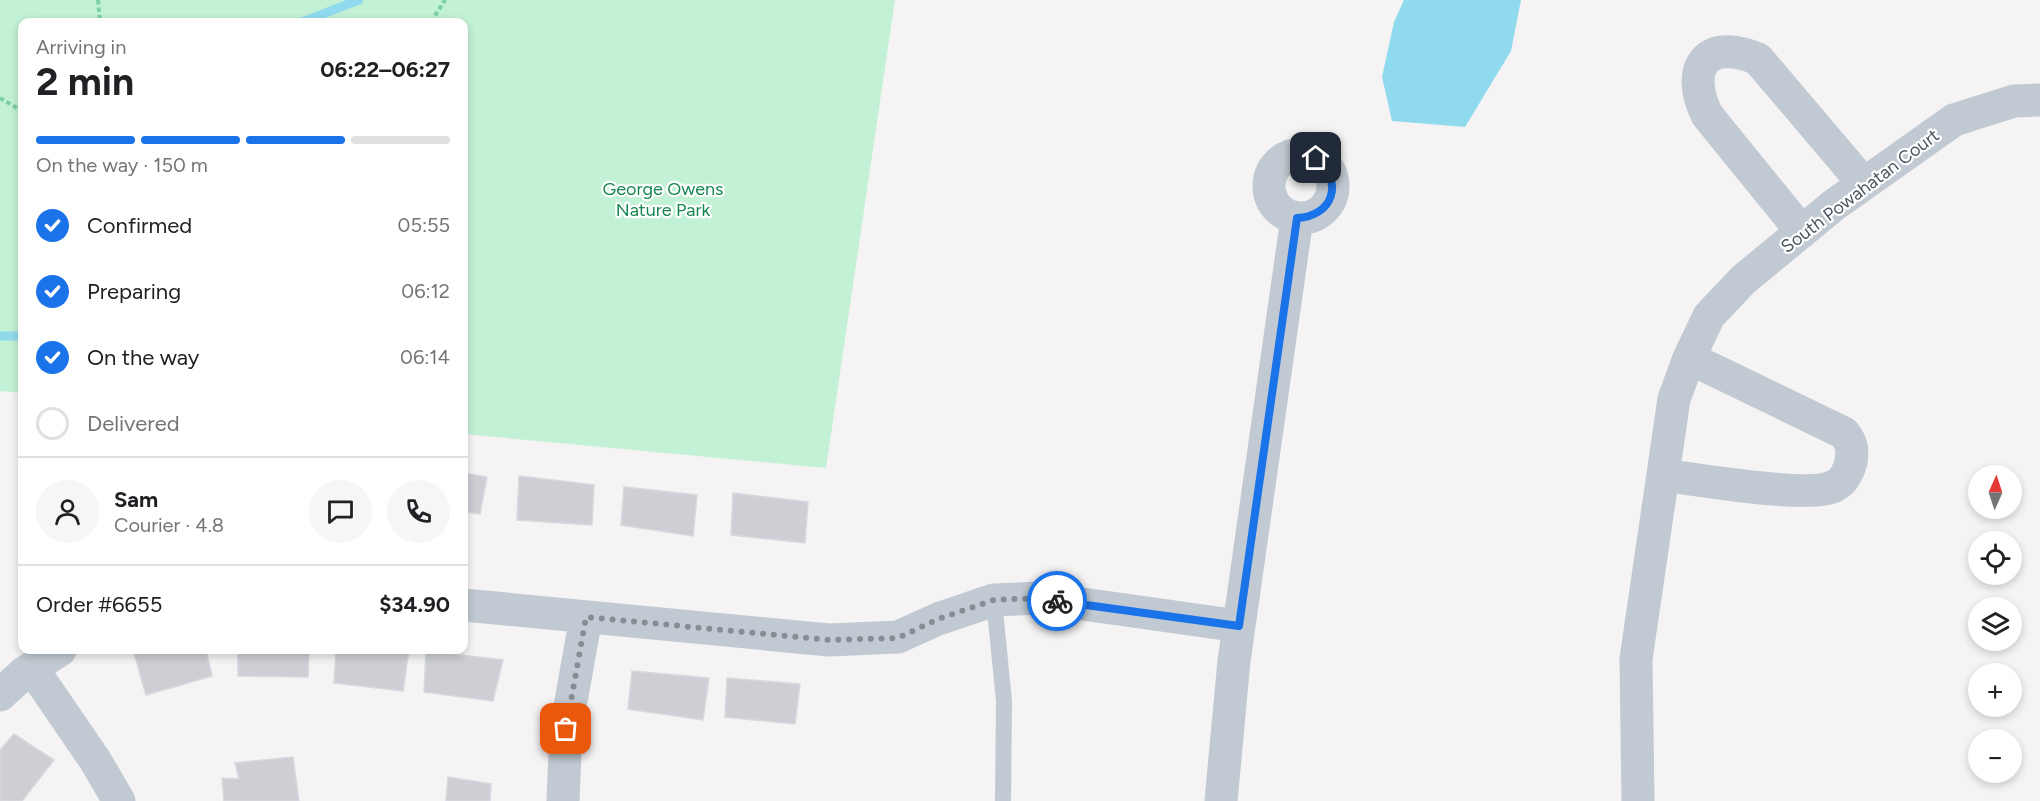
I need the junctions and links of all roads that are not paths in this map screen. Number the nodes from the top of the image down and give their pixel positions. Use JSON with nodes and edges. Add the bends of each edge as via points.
{"nodes":[{"id":1,"x":2040,"y":100,"type":"edge"},
{"id":2,"x":1864,"y":184,"type":"junction"},
{"id":3,"x":1297,"y":218,"type":"dead end"},
{"id":4,"x":1802,"y":232,"type":"junction"},
{"id":5,"x":1689,"y":358,"type":"junction"},
{"id":6,"x":1663,"y":475,"type":"junction"},
{"id":7,"x":994,"y":600,"type":"junction"},
{"id":8,"x":468,"y":605,"type":"edge"},
{"id":9,"x":586,"y":617,"type":"junction"},
{"id":10,"x":1239,"y":626,"type":"junction"},
{"id":11,"x":54,"y":654,"type":"edge"},
{"id":12,"x":32,"y":668,"type":"junction"},
{"id":13,"x":0,"y":695,"type":"edge"},
{"id":14,"x":119,"y":801,"type":"edge"},
{"id":15,"x":563,"y":801,"type":"edge"},
{"id":16,"x":1003,"y":801,"type":"edge"},
{"id":17,"x":1221,"y":801,"type":"edge"},
{"id":18,"x":1638,"y":801,"type":"edge"}],
"edges":[{"from":1,"to":2,"type":"street","name":"South Powahatan Court","via":[[2013,101],[1954,120]]},
{"from":2,"to":4,"type":"street","name":"South Powahatan Court"},
{"from":2,"to":4,"type":"street","via":[[1758,59],[1736,52],[1713,53],[1701,66],[1698,82],[1707,115]]},
{"from":3,"to":10,"type":"street"},
{"from":4,"to":5,"type":"street","name":"South Powahatan Court","via":[[1743,280],[1709,315]]},
{"from":5,"to":6,"type":"street","name":"South Powahatan Court","via":[[1674,399]]},
{"from":5,"to":6,"type":"street","via":[[1844,433],[1852,444],[1849,471],[1836,485],[1791,491]]},
{"from":6,"to":18,"type":"street","name":"South Powahatan Court","via":[[1636,659]]},
{"from":7,"to":9,"type":"street","via":[[898,638],[829,640]]},
{"from":7,"to":10,"type":"street","via":[[1040,598]]},
{"from":7,"to":16,"type":"lane","via":[[1004,701]]},
{"from":8,"to":9,"type":"street"},
{"from":9,"to":15,"type":"street","via":[[566,729]]},
{"from":10,"to":17,"type":"street"},
{"from":11,"to":12,"type":"street"},
{"from":12,"to":13,"type":"street"},
{"from":12,"to":14,"type":"street"}]}
